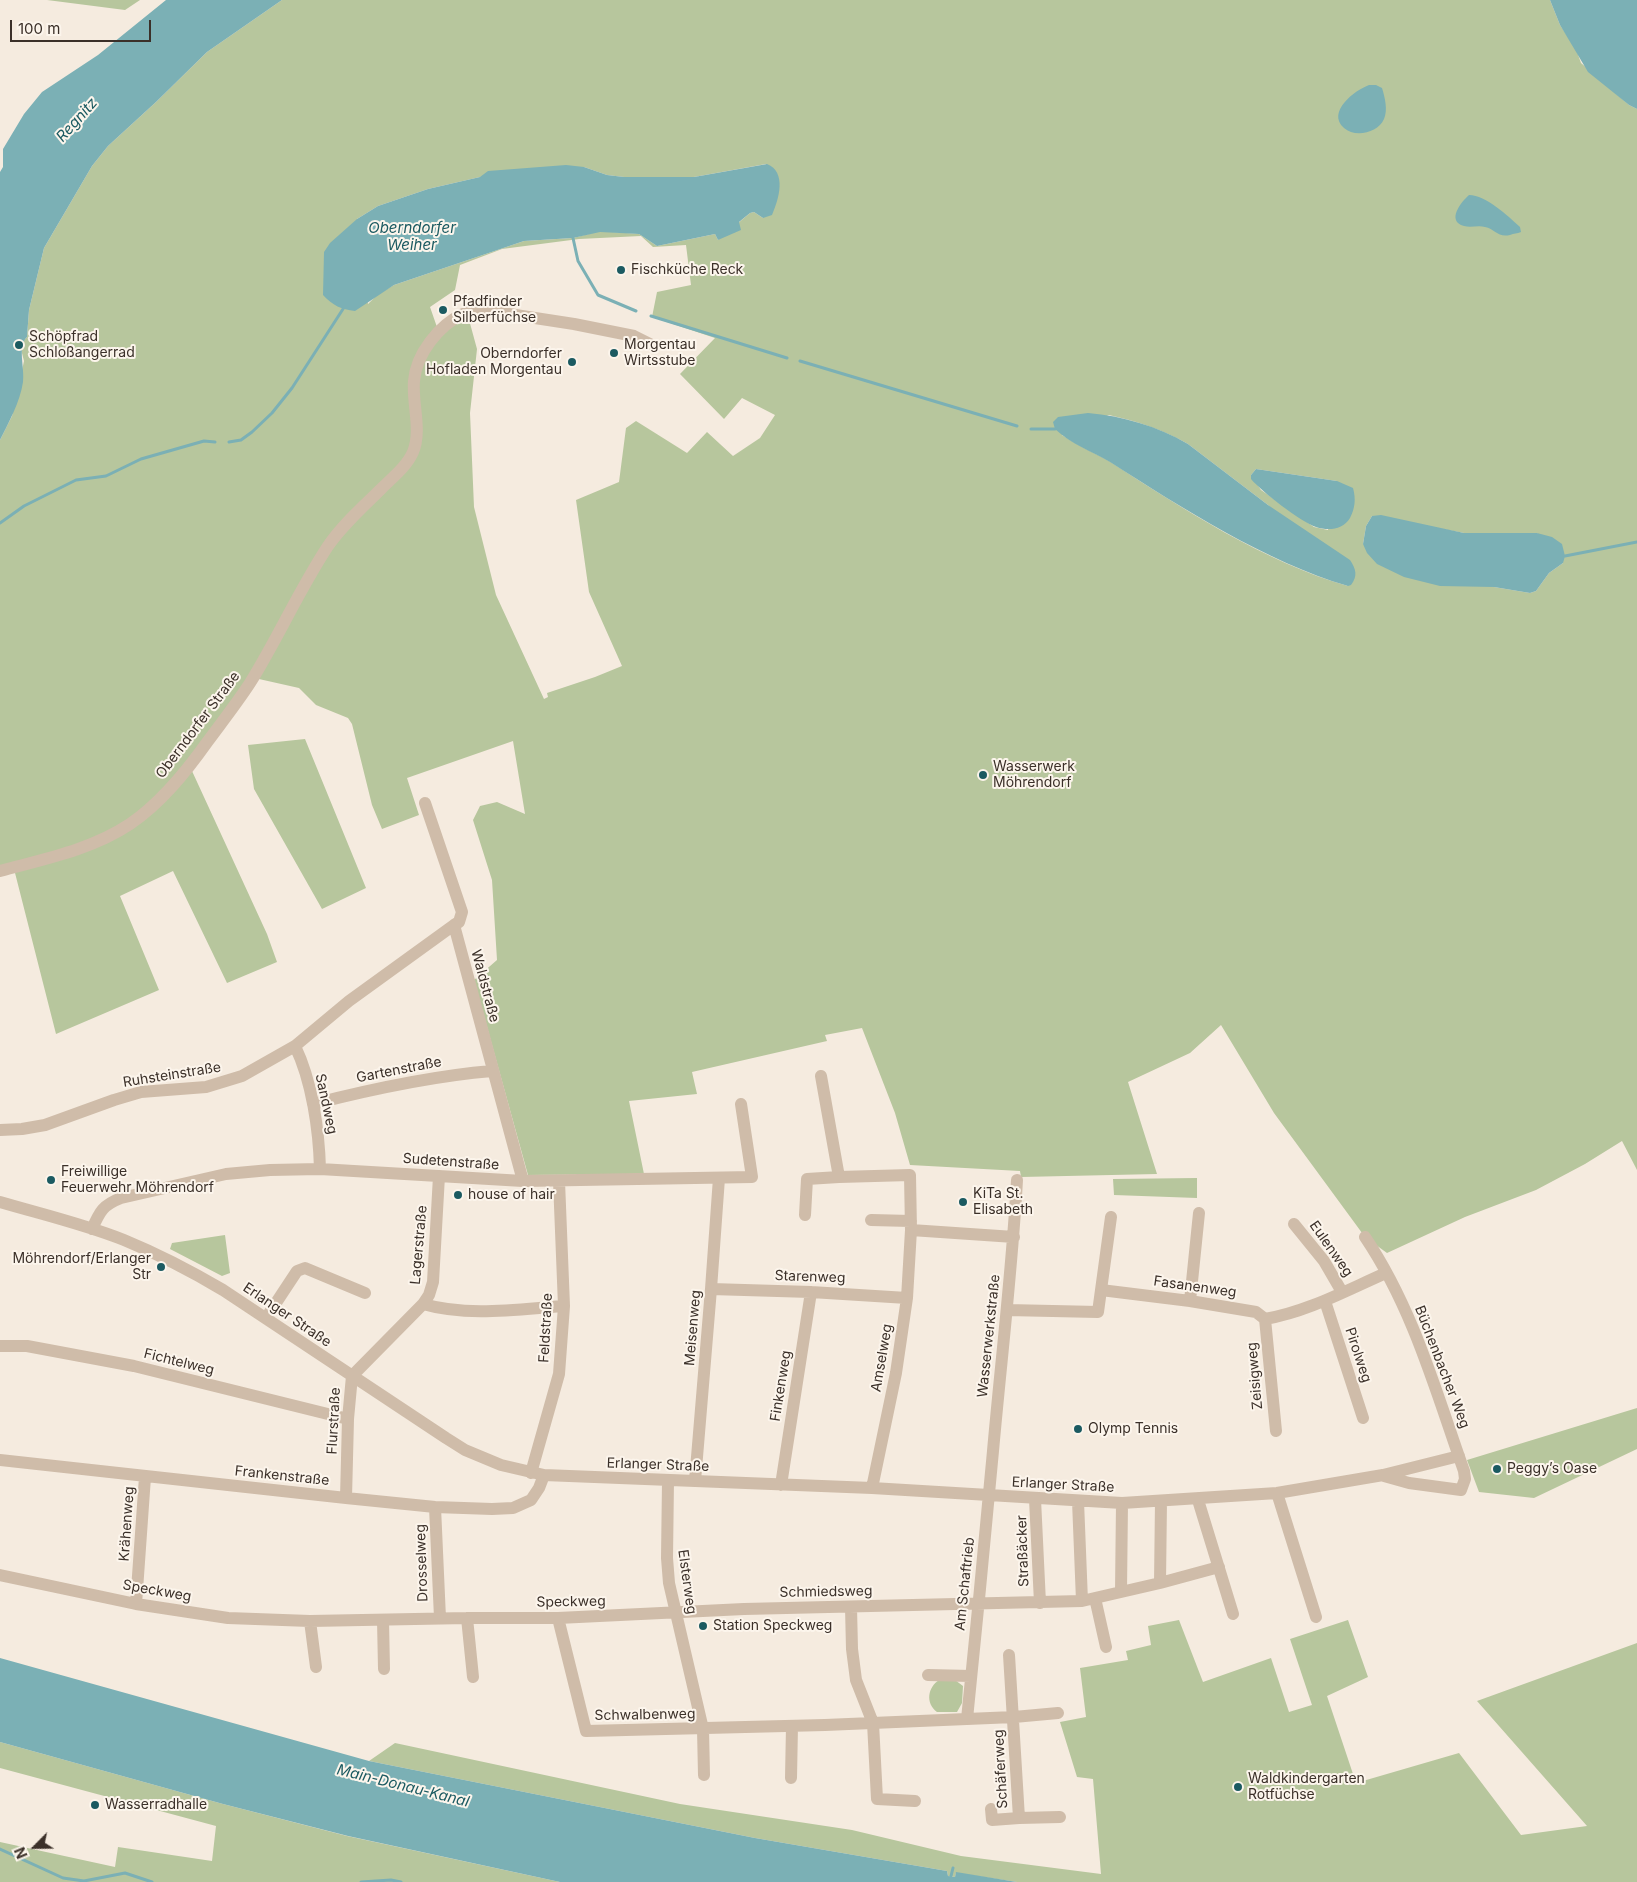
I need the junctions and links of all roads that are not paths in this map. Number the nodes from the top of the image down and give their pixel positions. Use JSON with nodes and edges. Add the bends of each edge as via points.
{"nodes":[{"id":1,"x":650,"y":344,"type":"dead end"},
{"id":2,"x":425,"y":803,"type":"dead end"},
{"id":3,"x":0,"y":871,"type":"edge"},
{"id":4,"x":454,"y":925,"type":"junction"},
{"id":5,"x":295,"y":1046,"type":"junction"},
{"id":6,"x":492,"y":1071,"type":"junction"},
{"id":7,"x":821,"y":1076,"type":"dead end"},
{"id":8,"x":313,"y":1104,"type":"junction"},
{"id":9,"x":740,"y":1104,"type":"dead end"},
{"id":10,"x":0,"y":1130,"type":"edge"},
{"id":11,"x":320,"y":1169,"type":"junction"},
{"id":12,"x":439,"y":1176,"type":"junction"},
{"id":13,"x":839,"y":1177,"type":"junction"},
{"id":14,"x":718,"y":1178,"type":"junction"},
{"id":15,"x":1017,"y":1180,"type":"dead end"},
{"id":16,"x":559,"y":1181,"type":"junction"},
{"id":17,"x":523,"y":1182,"type":"junction"},
{"id":18,"x":0,"y":1202,"type":"edge"},
{"id":19,"x":1200,"y":1213,"type":"dead end"},
{"id":20,"x":805,"y":1215,"type":"dead end"},
{"id":21,"x":1111,"y":1216,"type":"dead end"},
{"id":22,"x":871,"y":1220,"type":"dead end"},
{"id":23,"x":1294,"y":1224,"type":"dead end"},
{"id":24,"x":911,"y":1226,"type":"junction"},
{"id":25,"x":92,"y":1229,"type":"junction"},
{"id":26,"x":1014,"y":1237,"type":"junction"},
{"id":27,"x":1365,"y":1238,"type":"dead end"},
{"id":28,"x":1386,"y":1273,"type":"junction"},
{"id":29,"x":711,"y":1289,"type":"junction"},
{"id":30,"x":1101,"y":1290,"type":"junction"},
{"id":31,"x":811,"y":1292,"type":"junction"},
{"id":32,"x":1342,"y":1292,"type":"junction"},
{"id":33,"x":365,"y":1293,"type":"dead end"},
{"id":34,"x":907,"y":1298,"type":"junction"},
{"id":35,"x":1190,"y":1301,"type":"junction"},
{"id":36,"x":1325,"y":1301,"type":"junction"},
{"id":37,"x":423,"y":1304,"type":"junction"},
{"id":38,"x":564,"y":1306,"type":"junction"},
{"id":39,"x":1007,"y":1310,"type":"junction"},
{"id":40,"x":266,"y":1318,"type":"junction"},
{"id":41,"x":1265,"y":1319,"type":"junction"},
{"id":42,"x":0,"y":1346,"type":"edge"},
{"id":43,"x":352,"y":1376,"type":"junction"},
{"id":44,"x":1363,"y":1418,"type":"dead end"},
{"id":45,"x":348,"y":1419,"type":"junction"},
{"id":46,"x":1276,"y":1431,"type":"dead end"},
{"id":47,"x":1459,"y":1456,"type":"junction"},
{"id":48,"x":0,"y":1460,"type":"edge"},
{"id":49,"x":531,"y":1473,"type":"junction"},
{"id":50,"x":544,"y":1475,"type":"junction"},
{"id":51,"x":1383,"y":1475,"type":"junction"},
{"id":52,"x":145,"y":1477,"type":"junction"},
{"id":53,"x":668,"y":1481,"type":"junction"},
{"id":54,"x":695,"y":1481,"type":"junction"},
{"id":55,"x":781,"y":1485,"type":"junction"},
{"id":56,"x":872,"y":1488,"type":"junction"},
{"id":57,"x":1277,"y":1493,"type":"junction"},
{"id":58,"x":990,"y":1495,"type":"junction"},
{"id":59,"x":346,"y":1498,"type":"junction"},
{"id":60,"x":1036,"y":1499,"type":"junction"},
{"id":61,"x":1198,"y":1500,"type":"junction"},
{"id":62,"x":1078,"y":1501,"type":"junction"},
{"id":63,"x":1161,"y":1501,"type":"junction"},
{"id":64,"x":1122,"y":1503,"type":"junction"},
{"id":65,"x":435,"y":1507,"type":"junction"},
{"id":66,"x":1218,"y":1567,"type":"junction"},
{"id":67,"x":0,"y":1574,"type":"edge"},
{"id":68,"x":1160,"y":1583,"type":"junction"},
{"id":69,"x":1121,"y":1591,"type":"junction"},
{"id":70,"x":1095,"y":1598,"type":"junction"},
{"id":71,"x":1082,"y":1601,"type":"junction"},
{"id":72,"x":1040,"y":1603,"type":"junction"},
{"id":73,"x":136,"y":1604,"type":"junction"},
{"id":74,"x":977,"y":1604,"type":"junction"},
{"id":75,"x":851,"y":1607,"type":"junction"},
{"id":76,"x":675,"y":1614,"type":"junction"},
{"id":77,"x":1233,"y":1614,"type":"dead end"},
{"id":78,"x":440,"y":1618,"type":"junction"},
{"id":79,"x":467,"y":1618,"type":"junction"},
{"id":80,"x":558,"y":1618,"type":"junction"},
{"id":81,"x":1316,"y":1618,"type":"dead end"},
{"id":82,"x":383,"y":1620,"type":"junction"},
{"id":83,"x":310,"y":1621,"type":"junction"},
{"id":84,"x":1106,"y":1647,"type":"dead end"},
{"id":85,"x":1010,"y":1655,"type":"dead end"},
{"id":86,"x":316,"y":1667,"type":"dead end"},
{"id":87,"x":384,"y":1669,"type":"dead end"},
{"id":88,"x":928,"y":1676,"type":"dead end"},
{"id":89,"x":971,"y":1676,"type":"junction"},
{"id":90,"x":473,"y":1677,"type":"dead end"},
{"id":91,"x":1058,"y":1713,"type":"dead end"},
{"id":92,"x":1014,"y":1717,"type":"junction"},
{"id":93,"x":967,"y":1719,"type":"junction"},
{"id":94,"x":873,"y":1723,"type":"junction"},
{"id":95,"x":792,"y":1726,"type":"junction"},
{"id":96,"x":703,"y":1729,"type":"junction"},
{"id":97,"x":704,"y":1775,"type":"dead end"},
{"id":98,"x":790,"y":1778,"type":"dead end"},
{"id":99,"x":915,"y":1801,"type":"dead end"},
{"id":100,"x":991,"y":1809,"type":"dead end"},
{"id":101,"x":1060,"y":1817,"type":"dead end"},
{"id":102,"x":1019,"y":1818,"type":"junction"}],
"edges":[{"from":1,"to":3,"type":"street","name":"Oberndorfer Straße","via":[[634,336],[483,310],[469,311],[449,323],[438,332],[417,365],[414,381],[417,426],[413,452],[400,471],[329,544],[250,683],[197,757],[167,792],[129,825],[77,850]]},
{"from":2,"to":4,"type":"street","name":"Waldstraße","via":[[462,912],[459,922]]},
{"from":4,"to":5,"type":"street","name":"Ruhsteinstraße","via":[[349,1001]]},
{"from":4,"to":6,"type":"street","name":"Waldstraße"},
{"from":5,"to":8,"type":"street","name":"Sandweg"},
{"from":5,"to":10,"type":"street","name":"Ruhsteinstraße","via":[[225,1083],[141,1092],[45,1125]]},
{"from":6,"to":8,"type":"street","name":"Gartenstraße","via":[[409,1082]]},
{"from":6,"to":17,"type":"street","name":"Waldstraße"},
{"from":7,"to":13,"type":"street"},
{"from":8,"to":11,"type":"street","name":"Sandweg"},
{"from":9,"to":14,"type":"street","name":"Sudetenstraße","via":[[752,1177]]},
{"from":11,"to":12,"type":"street","name":"Sudetenstraße"},
{"from":11,"to":25,"type":"street","name":"Sudetenstraße","via":[[226,1174],[121,1198],[100,1211]]},
{"from":12,"to":17,"type":"street","name":"Sudetenstraße"},
{"from":12,"to":37,"type":"street","name":"Lagerstraße","via":[[433,1282],[430,1295]]},
{"from":13,"to":20,"type":"street","name":"Amselweg","via":[[807,1179]]},
{"from":13,"to":24,"type":"street","name":"Amselweg","via":[[910,1176]]},
{"from":14,"to":16,"type":"street","name":"Sudetenstraße"},
{"from":14,"to":29,"type":"street","name":"Meisenweg"},
{"from":15,"to":26,"type":"street","name":"Wasserwerkstraße"},
{"from":16,"to":17,"type":"street","name":"Sudetenstraße"},
{"from":16,"to":38,"type":"street","name":"Feldstraße"},
{"from":18,"to":25,"type":"street","name":"Erlanger Straße"},
{"from":19,"to":35,"type":"street"},
{"from":21,"to":30,"type":"street"},
{"from":22,"to":24,"type":"street"},
{"from":23,"to":32,"type":"street","name":"Eulenweg","via":[[1324,1261]]},
{"from":24,"to":26,"type":"street"},
{"from":24,"to":34,"type":"street","name":"Amselweg"},
{"from":25,"to":40,"type":"street","name":"Erlanger Straße","via":[[186,1268]]},
{"from":26,"to":39,"type":"street","name":"Wasserwerkstraße"},
{"from":27,"to":28,"type":"street","name":"Büchenbacher Weg"},
{"from":28,"to":32,"type":"street"},
{"from":28,"to":47,"type":"street","name":"Büchenbacher Weg","via":[[1415,1333]]},
{"from":29,"to":31,"type":"street","name":"Starenweg"},
{"from":29,"to":54,"type":"street","name":"Meisenweg"},
{"from":30,"to":35,"type":"street","name":"Fasanenweg"},
{"from":30,"to":39,"type":"street","via":[[1098,1312]]},
{"from":31,"to":34,"type":"street","name":"Starenweg"},
{"from":31,"to":55,"type":"street","name":"Finkenweg"},
{"from":32,"to":36,"type":"street"},
{"from":33,"to":40,"type":"street","via":[[301,1268]]},
{"from":34,"to":56,"type":"street","name":"Amselweg","via":[[896,1373]]},
{"from":35,"to":41,"type":"street","name":"Fasanenweg","via":[[1256,1312]]},
{"from":36,"to":41,"type":"street"},
{"from":36,"to":44,"type":"street","name":"Pirolweg"},
{"from":37,"to":38,"type":"street","via":[[465,1310]]},
{"from":37,"to":43,"type":"street","name":"Lagerstraße"},
{"from":38,"to":49,"type":"street","name":"Feldstraße","via":[[559,1374]]},
{"from":39,"to":58,"type":"street","name":"Wasserwerkstraße"},
{"from":40,"to":43,"type":"street","name":"Erlanger Straße"},
{"from":41,"to":46,"type":"street","name":"Zeisigweg"},
{"from":42,"to":45,"type":"street","name":"Fichtelweg","via":[[27,1346],[134,1366]]},
{"from":43,"to":45,"type":"street","name":"Flurstraße"},
{"from":43,"to":49,"type":"street","name":"Erlanger Straße","via":[[465,1450]]},
{"from":45,"to":59,"type":"street","name":"Flurstraße"},
{"from":47,"to":51,"type":"street","name":"Erlanger Straße"},
{"from":47,"to":51,"type":"street","name":"Erlanger Straße","via":[[1465,1479],[1461,1490],[1409,1483]]},
{"from":48,"to":52,"type":"street","name":"Frankenstraße"},
{"from":49,"to":50,"type":"street","name":"Erlanger Straße"},
{"from":50,"to":53,"type":"street","name":"Erlanger Straße"},
{"from":50,"to":65,"type":"street","name":"Frankenstraße","via":[[531,1500],[513,1508]]},
{"from":51,"to":57,"type":"street","name":"Erlanger Straße"},
{"from":52,"to":59,"type":"street","name":"Frankenstraße"},
{"from":52,"to":73,"type":"street","name":"Krähenweg"},
{"from":53,"to":54,"type":"street","name":"Erlanger Straße"},
{"from":53,"to":76,"type":"street","name":"Elsterweg","via":[[666,1558]]},
{"from":54,"to":55,"type":"street","name":"Erlanger Straße"},
{"from":55,"to":56,"type":"street","name":"Erlanger Straße"},
{"from":56,"to":58,"type":"street","name":"Erlanger Straße"},
{"from":57,"to":61,"type":"street","name":"Erlanger Straße"},
{"from":57,"to":81,"type":"street"},
{"from":58,"to":60,"type":"street","name":"Erlanger Straße"},
{"from":58,"to":74,"type":"street","name":"Am Schaftrieb"},
{"from":59,"to":65,"type":"street","name":"Frankenstraße"},
{"from":60,"to":62,"type":"street","name":"Erlanger Straße"},
{"from":60,"to":72,"type":"street","name":"Straßäcker"},
{"from":61,"to":63,"type":"street","name":"Erlanger Straße"},
{"from":61,"to":66,"type":"street"},
{"from":62,"to":64,"type":"street","name":"Erlanger Straße"},
{"from":62,"to":71,"type":"street"},
{"from":63,"to":64,"type":"street","name":"Erlanger Straße"},
{"from":63,"to":68,"type":"street"},
{"from":64,"to":69,"type":"street"},
{"from":65,"to":78,"type":"street","name":"Drosselweg"},
{"from":66,"to":68,"type":"street","name":"Straßäcker"},
{"from":66,"to":77,"type":"street"},
{"from":67,"to":73,"type":"street","name":"Speckweg"},
{"from":68,"to":69,"type":"street","name":"Straßäcker"},
{"from":69,"to":70,"type":"street","name":"Straßäcker"},
{"from":70,"to":71,"type":"street","name":"Straßäcker"},
{"from":70,"to":84,"type":"street"},
{"from":71,"to":72,"type":"street","name":"Straßäcker"},
{"from":72,"to":74,"type":"street","name":"Straßäcker"},
{"from":73,"to":83,"type":"street","name":"Speckweg","via":[[228,1618]]},
{"from":74,"to":75,"type":"street","name":"Schmiedsweg"},
{"from":74,"to":89,"type":"street","name":"Am Schaftrieb"},
{"from":75,"to":76,"type":"street","name":"Schmiedsweg"},
{"from":75,"to":94,"type":"street","via":[[856,1680]]},
{"from":76,"to":80,"type":"street","name":"Speckweg"},
{"from":76,"to":96,"type":"street","name":"Elsterweg"},
{"from":78,"to":79,"type":"street","name":"Speckweg"},
{"from":78,"to":82,"type":"street","name":"Speckweg"},
{"from":79,"to":80,"type":"street","name":"Speckweg"},
{"from":79,"to":90,"type":"street"},
{"from":80,"to":96,"type":"street","name":"Schwalbenweg","via":[[586,1731]]},
{"from":82,"to":83,"type":"street","name":"Speckweg"},
{"from":82,"to":87,"type":"street"},
{"from":83,"to":86,"type":"street"},
{"from":85,"to":92,"type":"street","name":"Schäferweg"},
{"from":88,"to":89,"type":"street"},
{"from":89,"to":93,"type":"street","name":"Am Schaftrieb"},
{"from":91,"to":92,"type":"street","name":"Schäferweg"},
{"from":92,"to":93,"type":"street","name":"Schäferweg"},
{"from":92,"to":102,"type":"street","name":"Schäferweg"},
{"from":93,"to":94,"type":"street","name":"Schwalbenweg"},
{"from":94,"to":95,"type":"street","name":"Schwalbenweg"},
{"from":94,"to":99,"type":"street","via":[[877,1799]]},
{"from":95,"to":96,"type":"street","name":"Schwalbenweg"},
{"from":95,"to":98,"type":"street"},
{"from":96,"to":97,"type":"street","name":"Elsterweg"},
{"from":100,"to":102,"type":"street","name":"Schäferweg","via":[[992,1820]]},
{"from":101,"to":102,"type":"street","name":"Schäferweg"}]}
